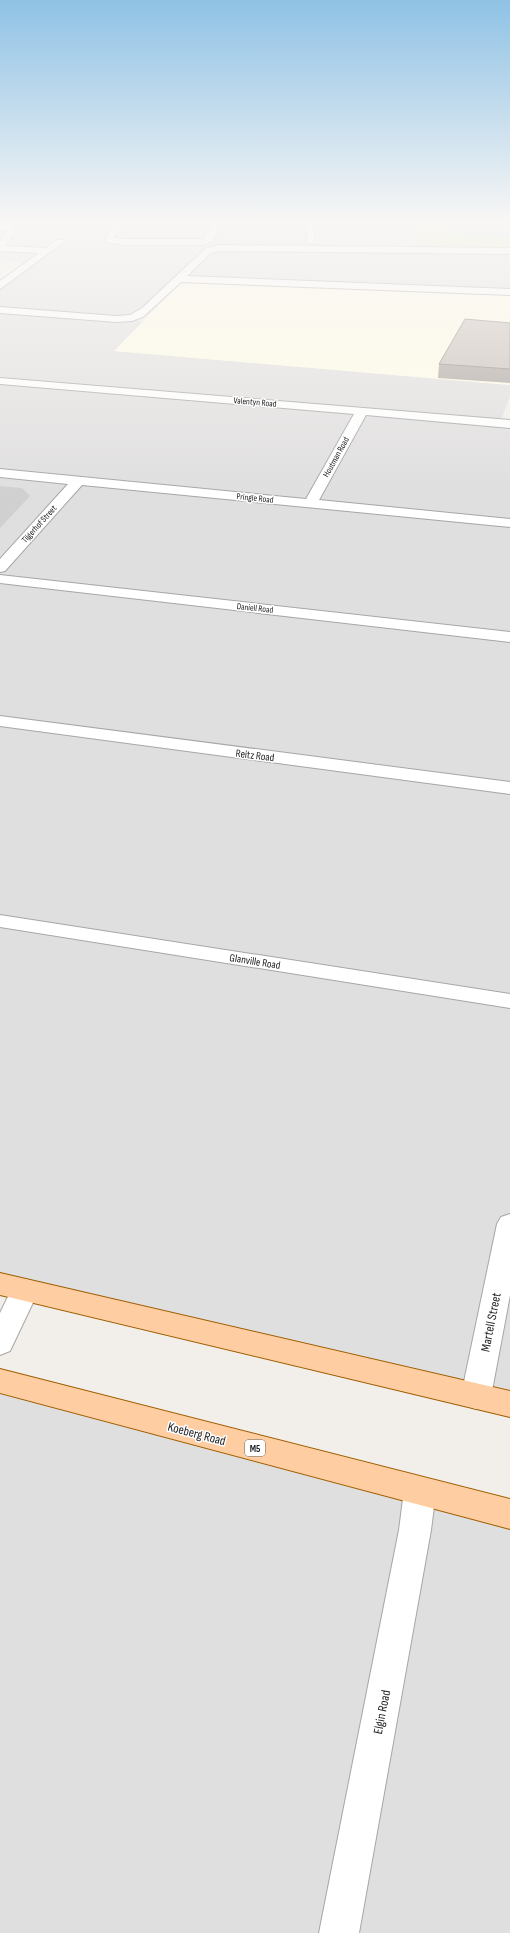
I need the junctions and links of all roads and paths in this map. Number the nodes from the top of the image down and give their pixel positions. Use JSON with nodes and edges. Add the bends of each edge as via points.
{"nodes":[{"id":1,"x":26,"y":312,"type":"edge"},
{"id":2,"x":143,"y":312,"type":"edge"},
{"id":3,"x":0,"y":381,"type":"edge"},
{"id":4,"x":362,"y":411,"type":"junction"},
{"id":5,"x":510,"y":424,"type":"edge"},
{"id":6,"x":0,"y":473,"type":"edge"},
{"id":7,"x":79,"y":480,"type":"junction"},
{"id":8,"x":310,"y":504,"type":"junction"},
{"id":9,"x":510,"y":523,"type":"edge"},
{"id":10,"x":0,"y":568,"type":"edge"},
{"id":11,"x":0,"y":579,"type":"edge"},
{"id":12,"x":510,"y":637,"type":"edge"},
{"id":13,"x":0,"y":721,"type":"edge"},
{"id":14,"x":510,"y":788,"type":"edge"},
{"id":15,"x":0,"y":921,"type":"edge"},
{"id":16,"x":510,"y":1001,"type":"edge"},
{"id":17,"x":510,"y":1224,"type":"edge"},
{"id":18,"x":13,"y":1287,"type":"edge"},
{"id":19,"x":0,"y":1343,"type":"edge"},
{"id":20,"x":0,"y":1382,"type":"edge"},
{"id":21,"x":476,"y":1396,"type":"junction"},
{"id":22,"x":510,"y":1404,"type":"edge"},
{"id":23,"x":420,"y":1491,"type":"junction"},
{"id":24,"x":510,"y":1514,"type":"edge"},
{"id":25,"x":339,"y":1933,"type":"edge"}],
"edges":[{"from":1,"to":2,"type":"street","via":[[108,319],[132,318]]},
{"from":3,"to":4,"type":"street","name":"Valentyn Road"},
{"from":4,"to":5,"type":"street","name":"Valentyn Road"},
{"from":4,"to":8,"type":"street","name":"Houtman Road"},
{"from":6,"to":7,"type":"street","name":"Pringle Road"},
{"from":7,"to":8,"type":"street","name":"Pringle Road"},
{"from":7,"to":10,"type":"street","name":"Tijgerhof Street"},
{"from":8,"to":9,"type":"street","name":"Pringle Road"},
{"from":11,"to":12,"type":"street","name":"Daniell Road"},
{"from":13,"to":14,"type":"street","name":"Reitz Road"},
{"from":15,"to":16,"type":"street","name":"Glanville Road"},
{"from":17,"to":21,"type":"street","name":"Martell Street"},
{"from":18,"to":19,"type":"street"},
{"from":18,"to":21,"type":"main road"},
{"from":20,"to":23,"type":"main road","name":"Koeberg Road","number":"M5"},
{"from":21,"to":22,"type":"main road"},
{"from":23,"to":24,"type":"main road","name":"Koeberg Road","number":"M5"},
{"from":23,"to":25,"type":"street","name":"Elgin Road"}]}
